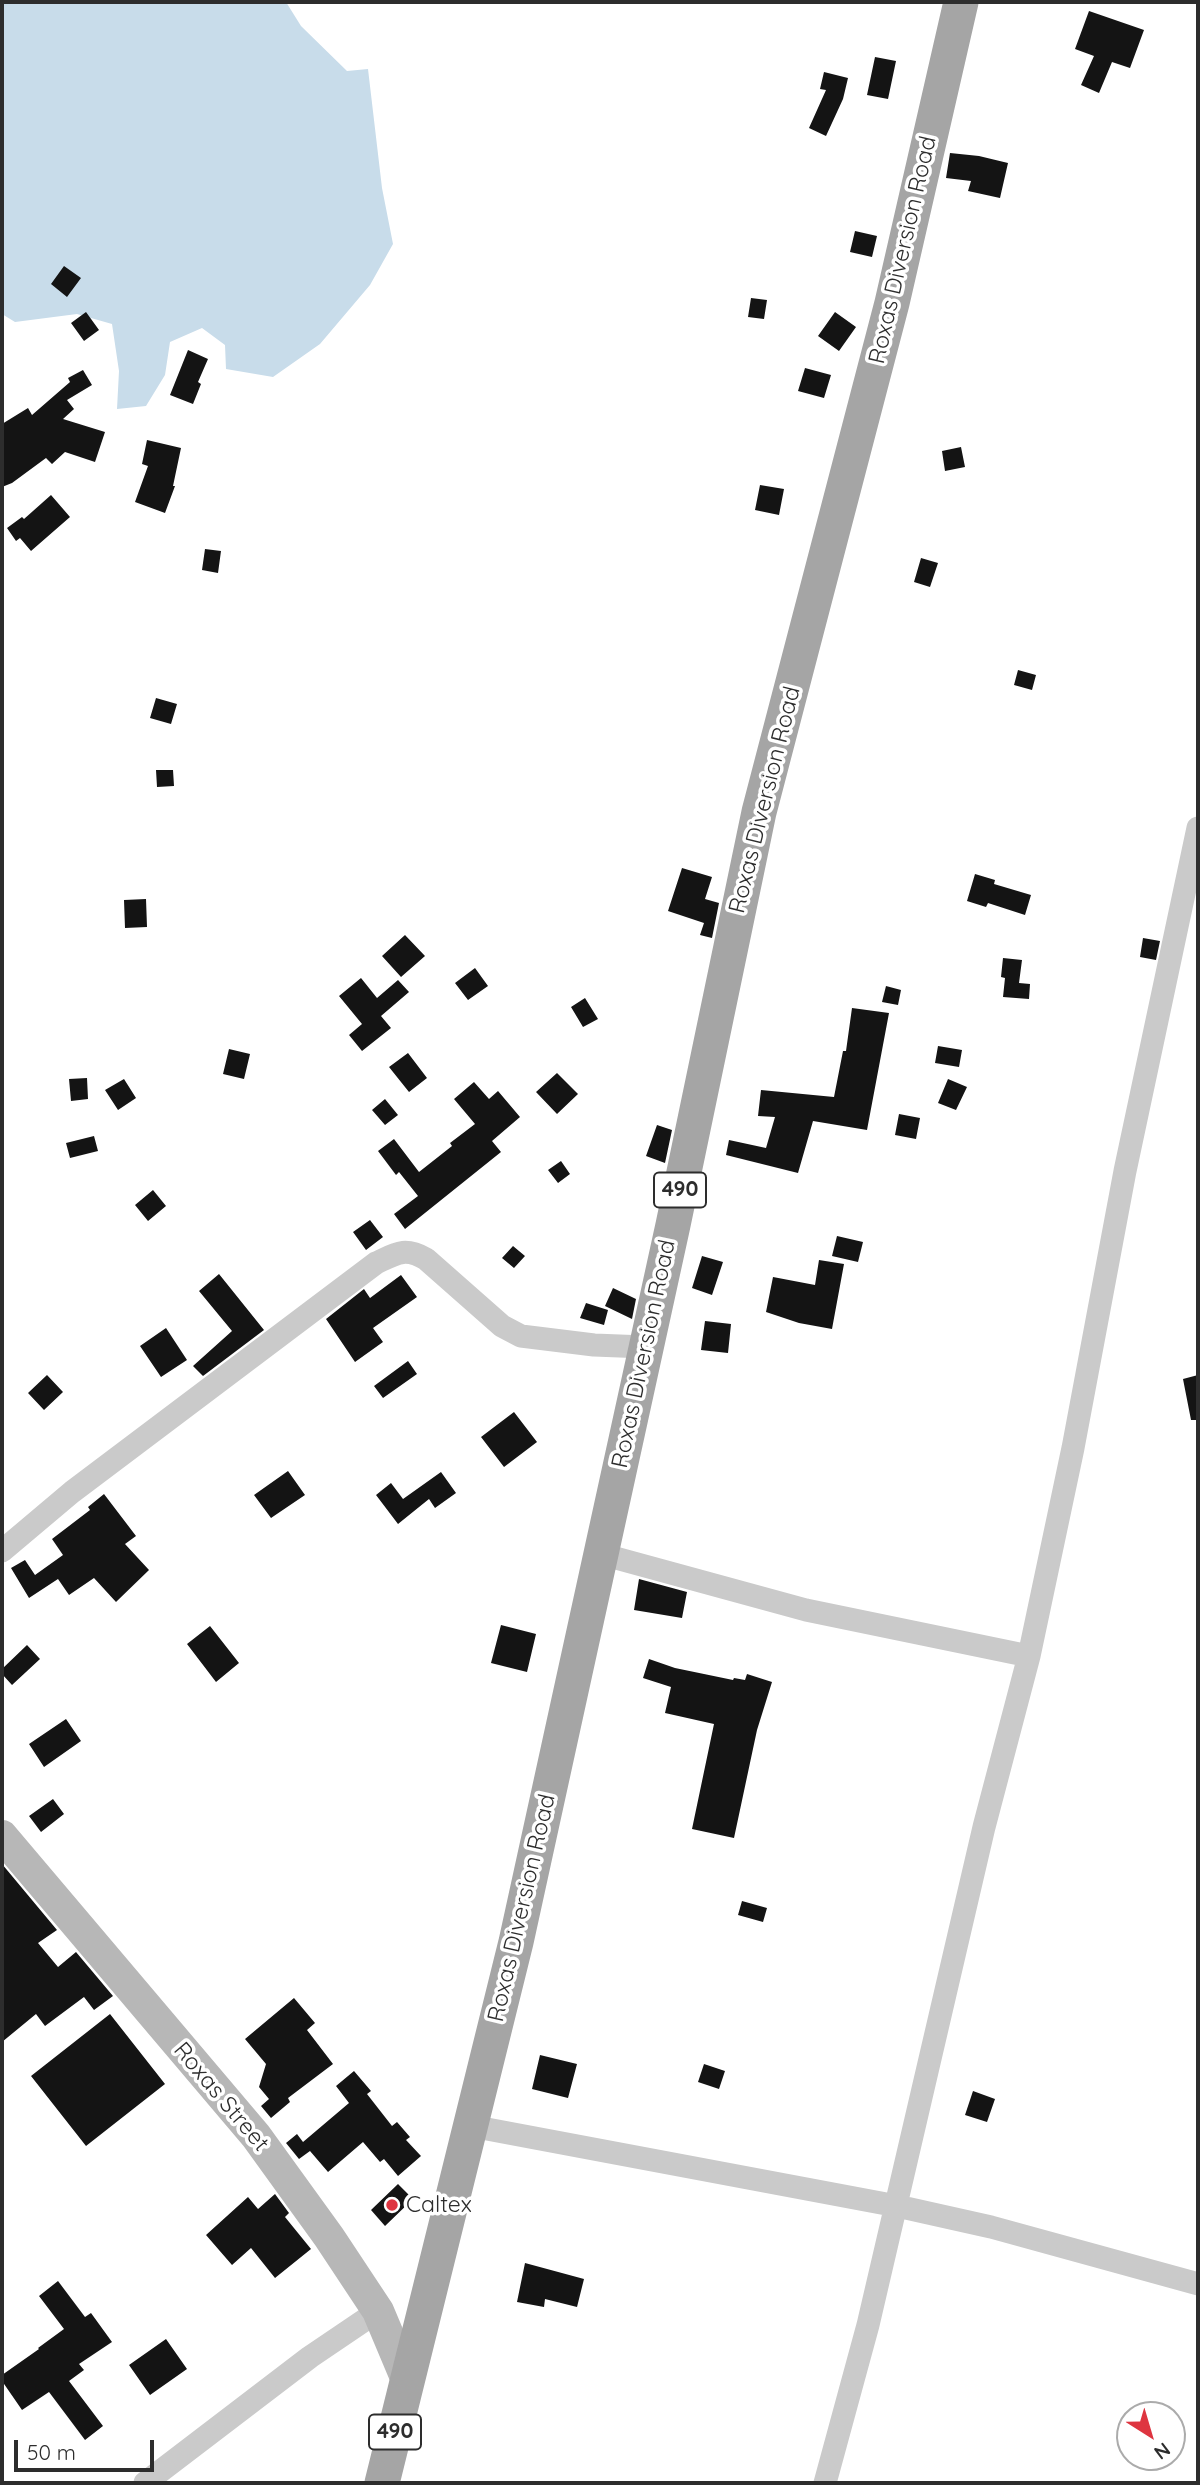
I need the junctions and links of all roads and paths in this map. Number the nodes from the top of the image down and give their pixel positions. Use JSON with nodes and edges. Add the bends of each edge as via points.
{"nodes":[{"id":1,"x":961,"y":2,"type":"edge"},
{"id":2,"x":1198,"y":828,"type":"edge"},
{"id":3,"x":645,"y":1347,"type":"junction"},
{"id":4,"x":2,"y":1551,"type":"edge"},
{"id":5,"x":601,"y":1554,"type":"junction"},
{"id":6,"x":1030,"y":1656,"type":"junction"},
{"id":7,"x":3,"y":1840,"type":"edge"},
{"id":8,"x":471,"y":2126,"type":"junction"},
{"id":9,"x":897,"y":2206,"type":"junction"},
{"id":10,"x":1198,"y":2284,"type":"edge"},
{"id":11,"x":378,"y":2311,"type":"junction"},
{"id":12,"x":407,"y":2380,"type":"junction"},
{"id":13,"x":145,"y":2483,"type":"edge"},
{"id":14,"x":382,"y":2483,"type":"edge"},
{"id":15,"x":825,"y":2483,"type":"edge"}],
"edges":[{"from":1,"to":3,"type":"main road","name":"Roxas Diversion Road","number":"490","via":[[891,303],[759,812]]},
{"from":2,"to":6,"type":"street"},
{"from":3,"to":4,"type":"street","via":[[521,1336],[502,1326],[426,1259],[412,1252],[398,1253],[376,1263],[72,1492]]},
{"from":3,"to":5,"type":"main road","name":"Roxas Diversion Road","number":"490"},
{"from":5,"to":6,"type":"street","via":[[806,1610]]},
{"from":5,"to":8,"type":"main road","name":"Roxas Diversion Road","number":"490"},
{"from":6,"to":9,"type":"street","via":[[984,1827]]},
{"from":7,"to":11,"type":"main road","name":"Roxas Street","via":[[256,2136]]},
{"from":8,"to":9,"type":"street"},
{"from":8,"to":12,"type":"main road","name":"Roxas Diversion Road","number":"490"},
{"from":9,"to":10,"type":"street"},
{"from":9,"to":15,"type":"street"},
{"from":11,"to":12,"type":"main road","name":"Roxas Street"},
{"from":11,"to":13,"type":"street"},
{"from":12,"to":14,"type":"main road","number":"490"}]}
